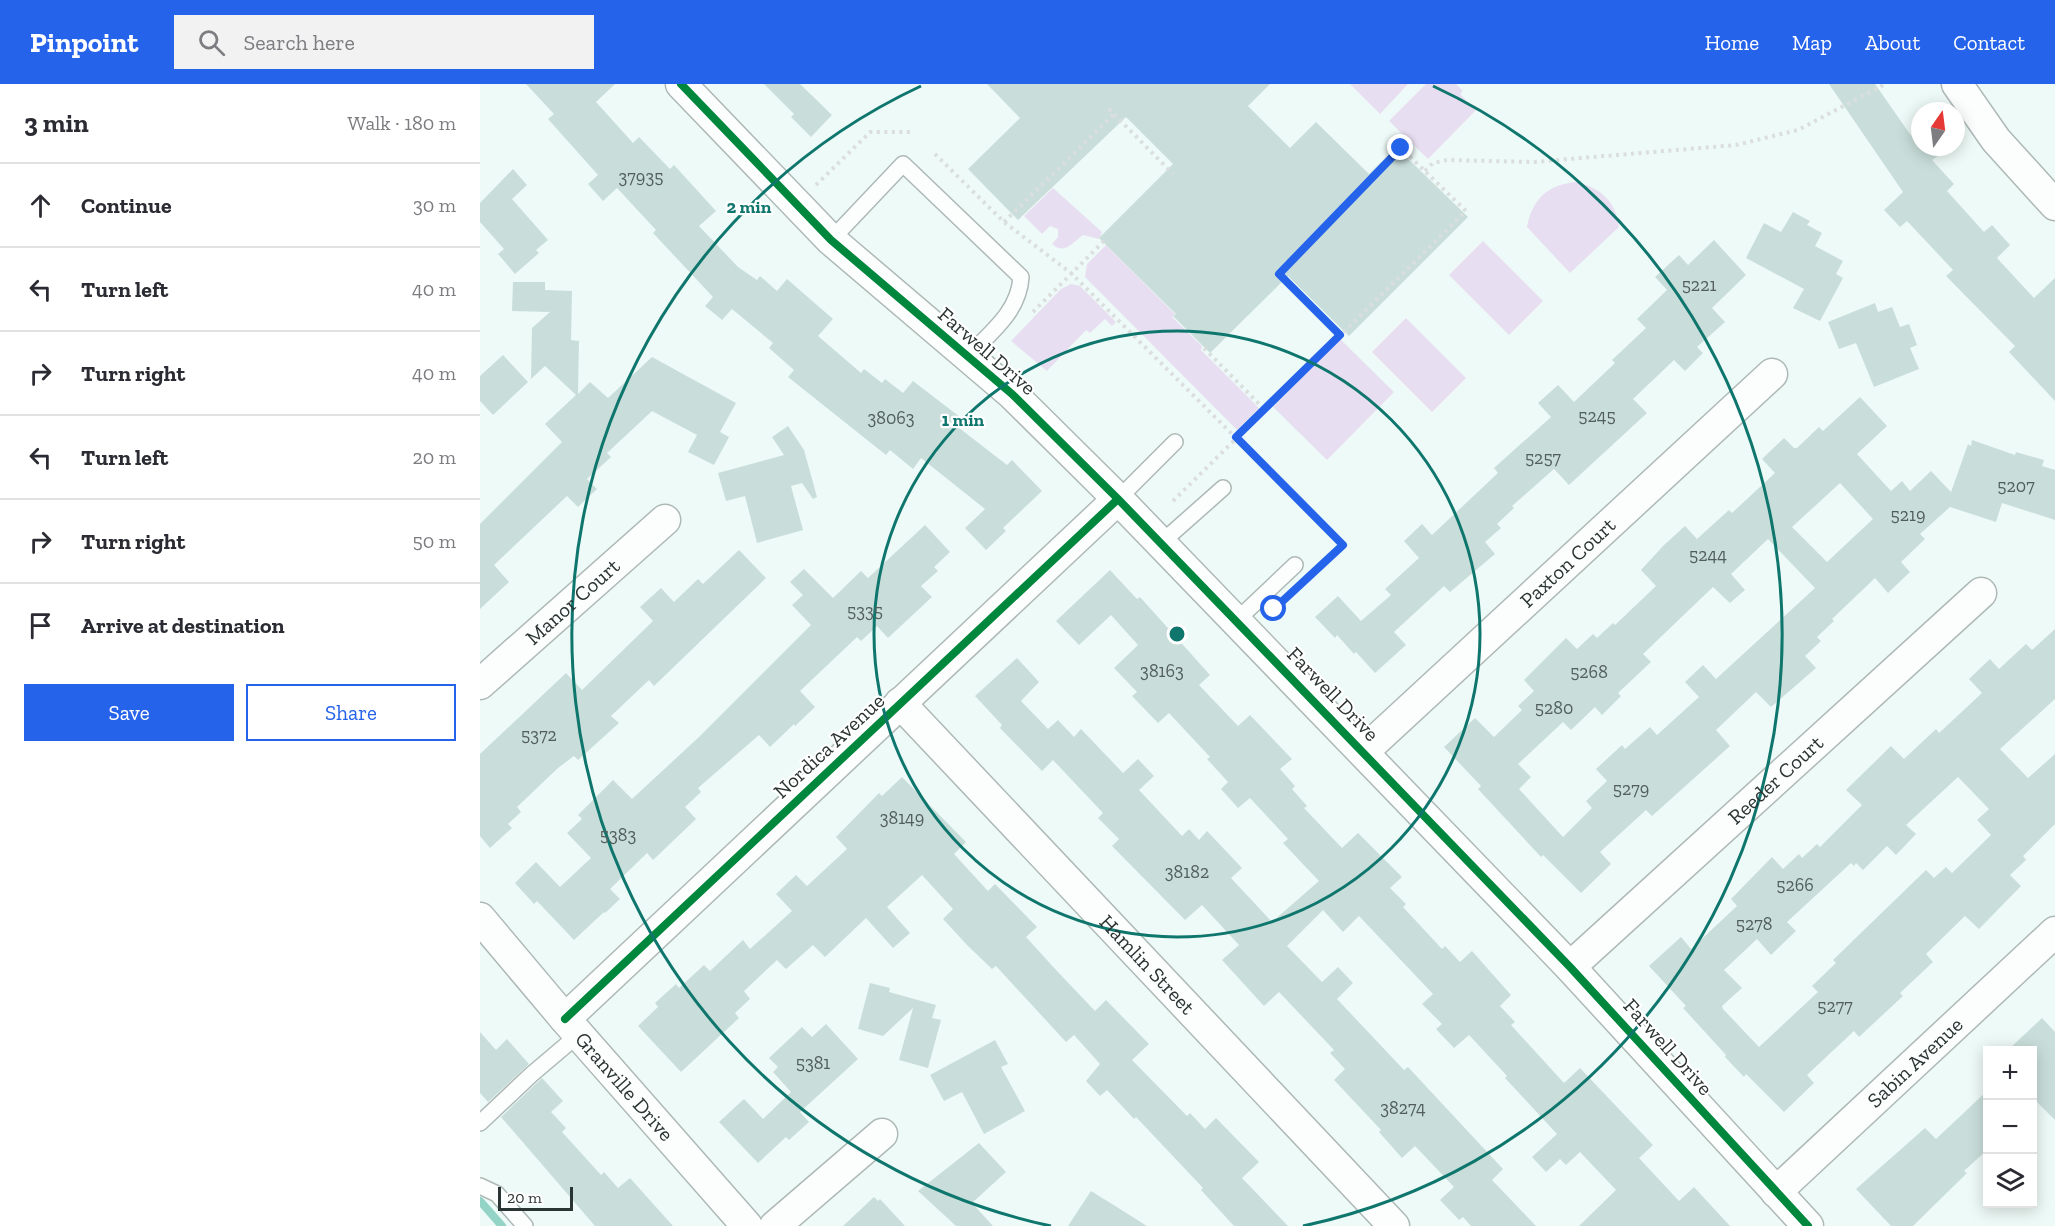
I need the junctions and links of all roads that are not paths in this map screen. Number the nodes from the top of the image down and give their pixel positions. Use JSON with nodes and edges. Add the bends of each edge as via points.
{"nodes":[{"id":1,"x":683,"y":84,"type":"edge"},
{"id":2,"x":1958,"y":84,"type":"edge"},
{"id":3,"x":2055,"y":205,"type":"edge"},
{"id":4,"x":831,"y":240,"type":"junction"},
{"id":5,"x":967,"y":357,"type":"junction"},
{"id":6,"x":1772,"y":374,"type":"dead end"},
{"id":7,"x":1175,"y":442,"type":"dead end"},
{"id":8,"x":1223,"y":488,"type":"dead end"},
{"id":9,"x":1118,"y":499,"type":"junction"},
{"id":10,"x":666,"y":520,"type":"dead end"},
{"id":11,"x":1161,"y":543,"type":"junction"},
{"id":12,"x":1295,"y":565,"type":"dead end"},
{"id":13,"x":1981,"y":593,"type":"dead end"},
{"id":14,"x":1237,"y":620,"type":"junction"},
{"id":15,"x":480,"y":684,"type":"edge"},
{"id":16,"x":900,"y":703,"type":"junction"},
{"id":17,"x":1363,"y":752,"type":"junction"},
{"id":18,"x":480,"y":918,"type":"edge"},
{"id":19,"x":2055,"y":932,"type":"edge"},
{"id":20,"x":1570,"y":967,"type":"junction"},
{"id":21,"x":571,"y":1027,"type":"junction"},
{"id":22,"x":480,"y":1123,"type":"edge"},
{"id":23,"x":882,"y":1134,"type":"dead end"},
{"id":24,"x":480,"y":1186,"type":"edge"},
{"id":25,"x":1776,"y":1192,"type":"junction"},
{"id":26,"x":525,"y":1226,"type":"edge"},
{"id":27,"x":747,"y":1226,"type":"edge"},
{"id":28,"x":775,"y":1226,"type":"edge"},
{"id":29,"x":1394,"y":1226,"type":"edge"},
{"id":30,"x":1808,"y":1226,"type":"edge"}],
"edges":[{"from":1,"to":4,"type":"street","name":"Farwell Drive"},
{"from":2,"to":3,"type":"street","via":[[1996,140]]},
{"from":4,"to":5,"type":"street","name":"Farwell Drive"},
{"from":4,"to":5,"type":"lane","via":[[903,164],[1021,277],[1014,308]]},
{"from":5,"to":9,"type":"street","name":"Farwell Drive","via":[[1012,394]]},
{"from":6,"to":17,"type":"street","name":"Paxton Court"},
{"from":7,"to":9,"type":"lane"},
{"from":8,"to":11,"type":"lane"},
{"from":9,"to":11,"type":"street","name":"Farwell Drive"},
{"from":9,"to":16,"type":"street","name":"Nordica Avenue"},
{"from":10,"to":15,"type":"street","name":"Manor Court"},
{"from":11,"to":14,"type":"street","name":"Farwell Drive"},
{"from":12,"to":14,"type":"lane"},
{"from":13,"to":20,"type":"street","name":"Reeder Court"},
{"from":14,"to":17,"type":"street","name":"Farwell Drive"},
{"from":16,"to":21,"type":"street","name":"Nordica Avenue"},
{"from":16,"to":29,"type":"street","name":"Hamlin Street"},
{"from":17,"to":20,"type":"street","name":"Farwell Drive"},
{"from":18,"to":21,"type":"street","name":"Granville Drive"},
{"from":19,"to":25,"type":"street","name":"Sabin Avenue"},
{"from":20,"to":25,"type":"street","name":"Farwell Drive"},
{"from":21,"to":22,"type":"lane","via":[[531,1074]]},
{"from":21,"to":27,"type":"street","name":"Granville Drive"},
{"from":23,"to":28,"type":"street"},
{"from":24,"to":26,"type":"lane","via":[[497,1194]]},
{"from":25,"to":30,"type":"street","name":"Farwell Drive"}]}
